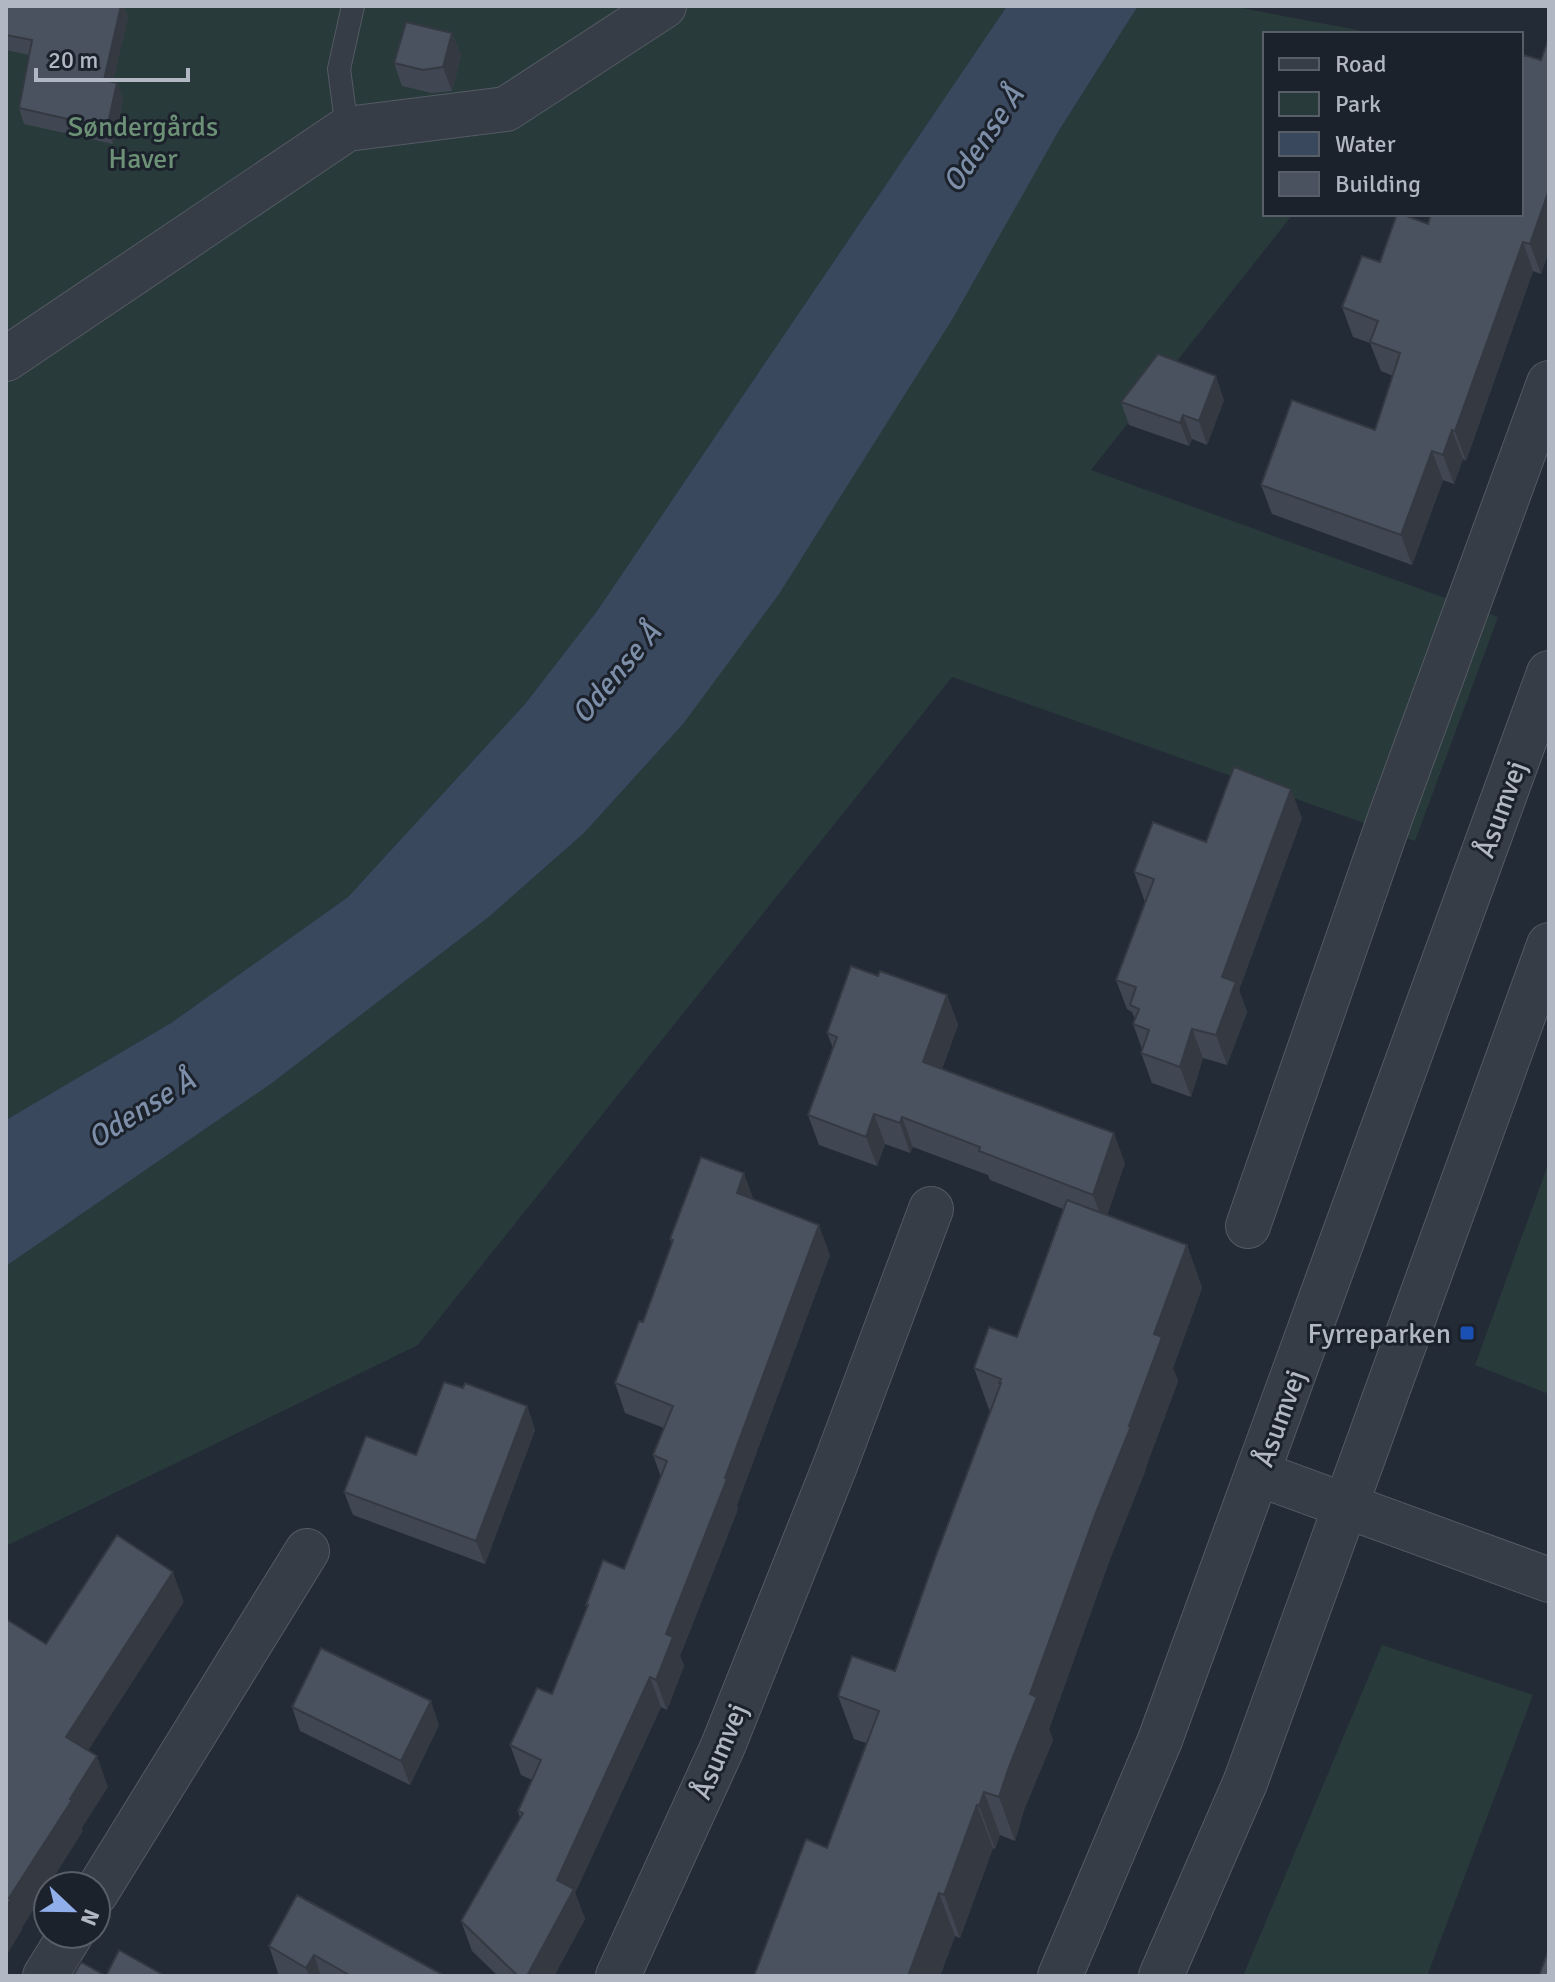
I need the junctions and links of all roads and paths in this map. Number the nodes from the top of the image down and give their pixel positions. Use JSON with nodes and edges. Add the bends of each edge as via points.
{"nodes":[{"id":1,"x":353,"y":6,"type":"edge"},
{"id":2,"x":664,"y":6,"type":"edge"},
{"id":3,"x":347,"y":129,"type":"junction"},
{"id":4,"x":6,"y":359,"type":"edge"},
{"id":5,"x":1549,"y":383,"type":"edge"},
{"id":6,"x":1549,"y":673,"type":"edge"},
{"id":7,"x":1549,"y":945,"type":"edge"},
{"id":8,"x":931,"y":1209,"type":"dead end"},
{"id":9,"x":1248,"y":1226,"type":"dead end"},
{"id":10,"x":1259,"y":1474,"type":"junction"},
{"id":11,"x":1346,"y":1506,"type":"junction"},
{"id":12,"x":307,"y":1551,"type":"dead end"},
{"id":13,"x":1549,"y":1580,"type":"edge"},
{"id":14,"x":110,"y":1870,"type":"edge"},
{"id":15,"x":61,"y":1950,"type":"edge"},
{"id":16,"x":45,"y":1976,"type":"edge"},
{"id":17,"x":618,"y":1976,"type":"edge"},
{"id":18,"x":1060,"y":1976,"type":"edge"},
{"id":19,"x":1161,"y":1976,"type":"edge"}],
"edges":[{"from":1,"to":3,"type":"lane","via":[[339,69]]},
{"from":2,"to":3,"type":"street","via":[[506,109]]},
{"from":3,"to":4,"type":"street"},
{"from":5,"to":9,"type":"street"},
{"from":6,"to":10,"type":"street","name":"Åsumvej"},
{"from":7,"to":11,"type":"street"},
{"from":8,"to":17,"type":"street","name":"Åsumvej","via":[[729,1732]]},
{"from":10,"to":11,"type":"street"},
{"from":10,"to":18,"type":"street","name":"Åsumvej","via":[[1160,1740]]},
{"from":11,"to":13,"type":"street"},
{"from":11,"to":19,"type":"street","via":[[1245,1783]]},
{"from":12,"to":14,"type":"street"},
{"from":15,"to":16,"type":"street"}]}
